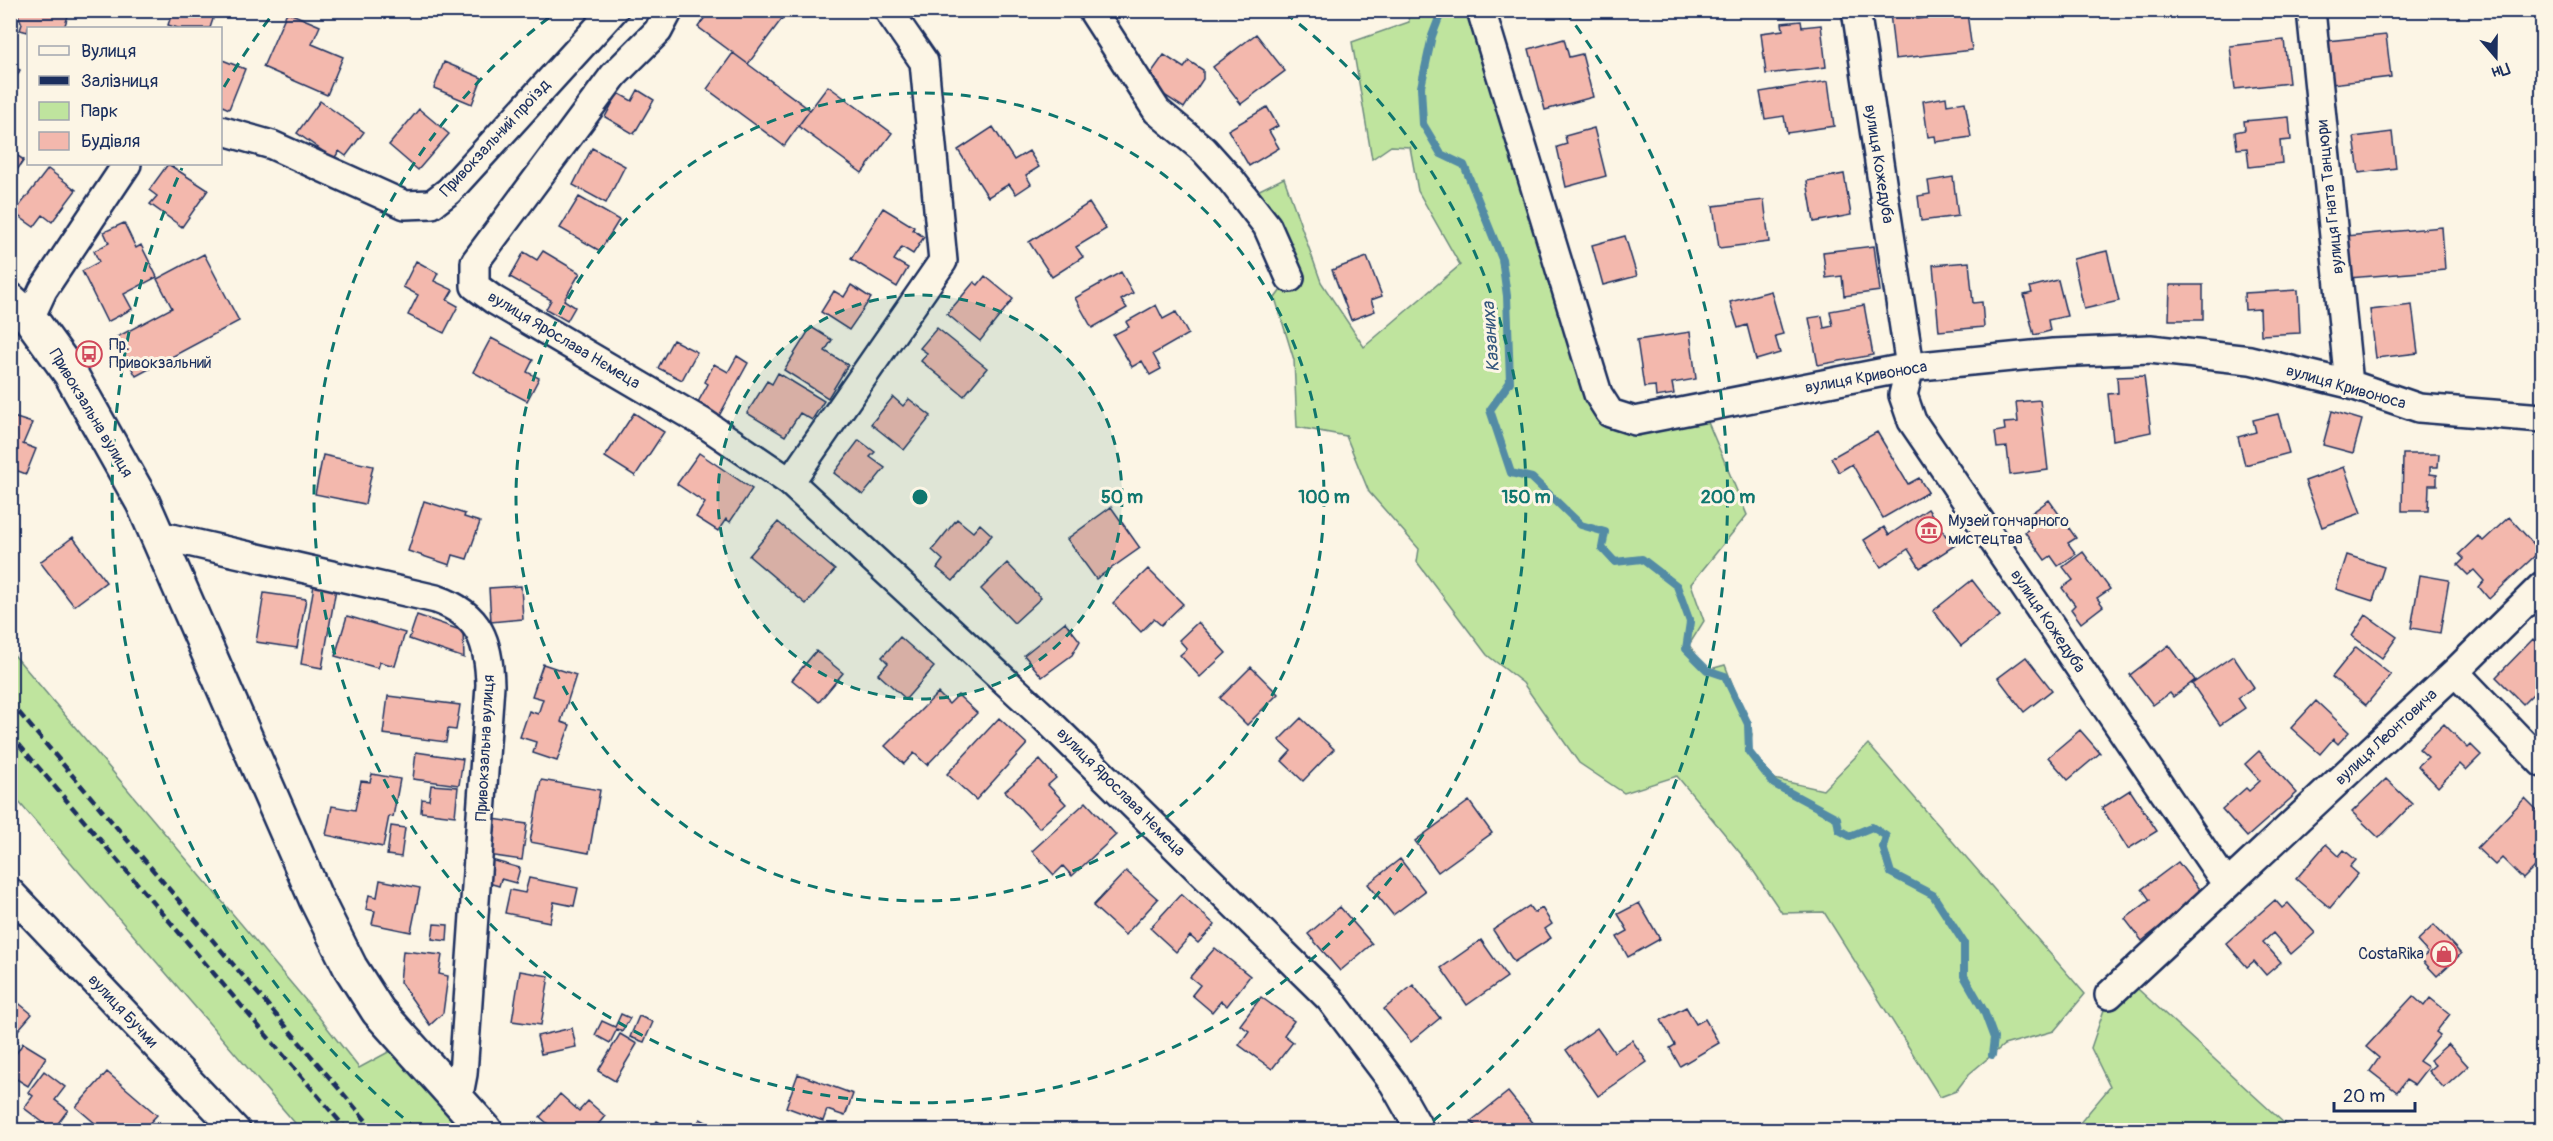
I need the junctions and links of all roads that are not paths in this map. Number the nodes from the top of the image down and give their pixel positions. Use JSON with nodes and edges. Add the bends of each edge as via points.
{"nodes":[{"id":1,"x":614,"y":10,"type":"edge"},
{"id":2,"x":669,"y":10,"type":"edge"},
{"id":3,"x":888,"y":10,"type":"edge"},
{"id":4,"x":1092,"y":10,"type":"edge"},
{"id":5,"x":1481,"y":10,"type":"edge"},
{"id":6,"x":1856,"y":10,"type":"edge"},
{"id":7,"x":2311,"y":10,"type":"edge"},
{"id":8,"x":222,"y":131,"type":"edge"},
{"id":9,"x":126,"y":165,"type":"edge"},
{"id":10,"x":1290,"y":278,"type":"dead end"},
{"id":11,"x":20,"y":309,"type":"edge"},
{"id":12,"x":1910,"y":367,"type":"junction"},
{"id":13,"x":2349,"y":384,"type":"junction"},
{"id":14,"x":2542,"y":418,"type":"edge"},
{"id":15,"x":790,"y":482,"type":"junction"},
{"id":16,"x":158,"y":535,"type":"junction"},
{"id":17,"x":2542,"y":586,"type":"edge"},
{"id":18,"x":2455,"y":672,"type":"junction"},
{"id":19,"x":2542,"y":763,"type":"edge"},
{"id":20,"x":2227,"y":885,"type":"junction"},
{"id":21,"x":10,"y":891,"type":"edge"},
{"id":22,"x":2109,"y":995,"type":"dead end"},
{"id":23,"x":458,"y":1100,"type":"junction"},
{"id":24,"x":236,"y":1131,"type":"edge"},
{"id":25,"x":485,"y":1131,"type":"edge"},
{"id":26,"x":1420,"y":1131,"type":"edge"}],
"edges":[{"from":1,"to":8,"type":"street","name":"Привокзальний проїзд","via":[[449,191],[432,204],[405,205],[272,145]]},
{"from":2,"to":15,"type":"street","name":"вулиця Ярослава Нємеца","via":[[658,32],[614,75],[476,262],[475,286],[702,422]]},
{"from":3,"to":15,"type":"street","via":[[924,62],[943,261]]},
{"from":4,"to":10,"type":"street","via":[[1157,111],[1204,150],[1267,226]]},
{"from":5,"to":12,"type":"street","name":"вулиця Кривоноса","via":[[1598,394],[1610,413],[1635,421]]},
{"from":6,"to":12,"type":"street","name":"вулиця Кожедуба"},
{"from":7,"to":13,"type":"street","name":"вулиця Гната Танцюри"},
{"from":9,"to":11,"type":"street","via":[[42,290]]},
{"from":11,"to":16,"type":"street","name":"Привокзальна вулиця","via":[[81,392],[120,457]]},
{"from":12,"to":13,"type":"street","name":"вулиця Кривоноса","via":[[2053,353],[2150,349],[2250,360]]},
{"from":12,"to":20,"type":"street","name":"вулиця Кожедуба","via":[[1903,395],[1912,421]]},
{"from":13,"to":14,"type":"street","name":"вулиця Кривоноса","via":[[2420,408]]},
{"from":15,"to":26,"type":"street","name":"вулиця Ярослава Нємеца","via":[[1046,719],[1330,999],[1394,1084]]},
{"from":16,"to":23,"type":"street","name":"Привокзальна вулиця","via":[[345,959],[378,1011]]},
{"from":16,"to":23,"type":"street","name":"Привокзальна вулиця","via":[[436,599],[465,612],[476,624],[487,653],[490,685]]},
{"from":17,"to":18,"type":"street","name":"вулиця Леонтовича"},
{"from":18,"to":19,"type":"street"},
{"from":18,"to":20,"type":"street","name":"вулиця Леонтовича"},
{"from":20,"to":22,"type":"street"},
{"from":21,"to":24,"type":"street","name":"вулиця Бучми"},
{"from":23,"to":25,"type":"street","name":"Привокзальна вулиця"}]}
